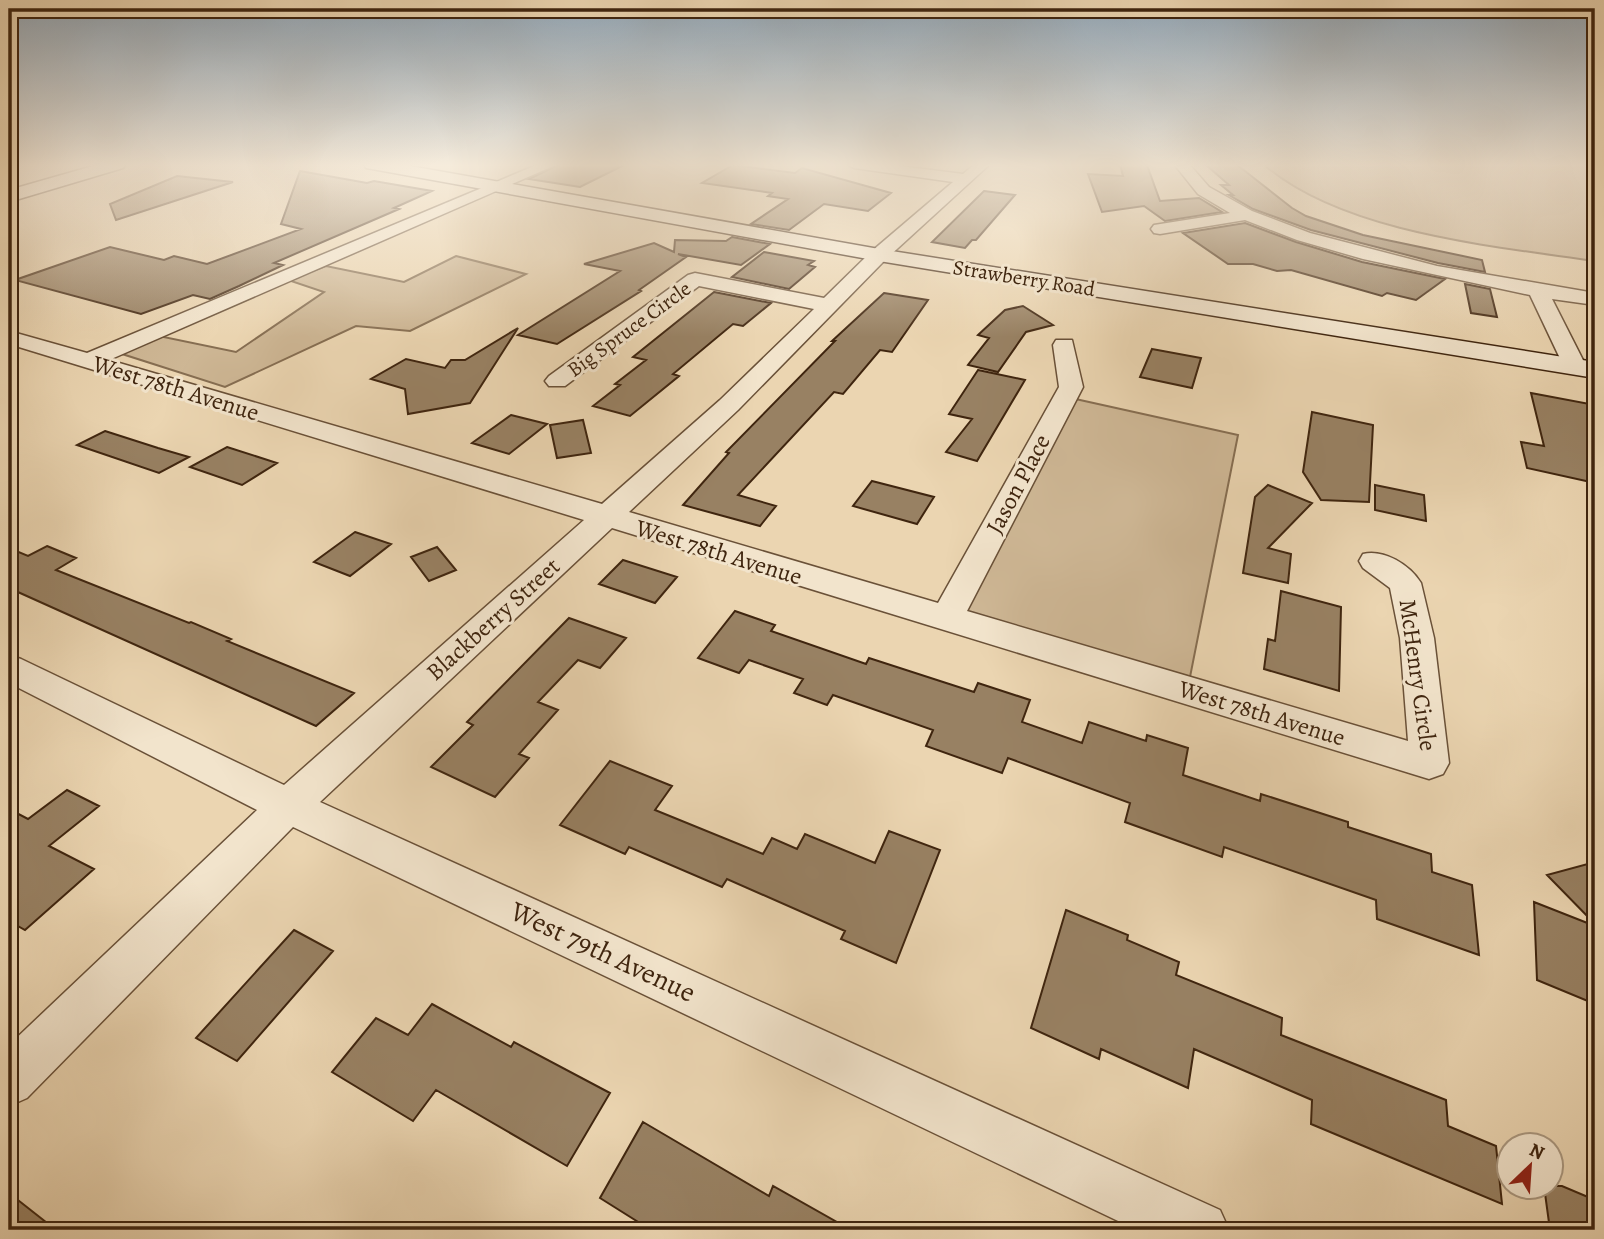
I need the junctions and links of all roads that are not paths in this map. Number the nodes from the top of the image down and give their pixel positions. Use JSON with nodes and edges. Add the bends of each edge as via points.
{"nodes":[{"id":1,"x":413,"y":222,"type":"edge"},
{"id":2,"x":695,"y":222,"type":"edge"},
{"id":3,"x":916,"y":222,"type":"edge"},
{"id":4,"x":1204,"y":222,"type":"edge"},
{"id":5,"x":1266,"y":222,"type":"edge"},
{"id":6,"x":1160,"y":229,"type":"dead end"},
{"id":7,"x":879,"y":254,"type":"junction"},
{"id":8,"x":1539,"y":292,"type":"junction"},
{"id":9,"x":1595,"y":299,"type":"edge"},
{"id":10,"x":827,"y":305,"type":"junction"},
{"id":11,"x":9,"y":337,"type":"edge"},
{"id":12,"x":1064,"y":345,"type":"dead end"},
{"id":13,"x":87,"y":361,"type":"junction"},
{"id":14,"x":1585,"y":368,"type":"edge"},
{"id":15,"x":557,"y":381,"type":"dead end"},
{"id":16,"x":604,"y":517,"type":"junction"},
{"id":17,"x":1374,"y":561,"type":"dead end"},
{"id":18,"x":946,"y":619,"type":"junction"},
{"id":19,"x":9,"y":668,"type":"edge"},
{"id":20,"x":1429,"y":763,"type":"joint"},
{"id":21,"x":288,"y":806,"type":"junction"},
{"id":22,"x":9,"y":1080,"type":"edge"},
{"id":23,"x":1200,"y":1230,"type":"edge"}],
"edges":[{"from":1,"to":13,"type":"street"},
{"from":2,"to":7,"type":"street","name":"Strawberry Road"},
{"from":3,"to":7,"type":"street","name":"Blackberry Street"},
{"from":4,"to":6,"type":"street"},
{"from":5,"to":8,"type":"street","via":[[1360,254]]},
{"from":7,"to":10,"type":"street","name":"Blackberry Street"},
{"from":7,"to":14,"type":"street","name":"Strawberry Road"},
{"from":8,"to":9,"type":"street"},
{"from":8,"to":14,"type":"street"},
{"from":10,"to":15,"type":"street","name":"Big Spruce Circle","via":[[695,279]]},
{"from":10,"to":16,"type":"street","name":"Blackberry Street","via":[[729,405]]},
{"from":11,"to":13,"type":"street","name":"West 78th Avenue"},
{"from":12,"to":18,"type":"street","name":"Jason Place","via":[[1071,387]]},
{"from":13,"to":16,"type":"street","name":"West 78th Avenue"},
{"from":16,"to":18,"type":"street","name":"West 78th Avenue"},
{"from":16,"to":21,"type":"street","name":"Blackberry Street"},
{"from":17,"to":20,"type":"street","name":"McHenry Circle","via":[[1405,583],[1417,638]]},
{"from":18,"to":20,"type":"street","name":"West 78th Avenue"},
{"from":19,"to":21,"type":"street","name":"West 79th Avenue"},
{"from":21,"to":22,"type":"street","name":"Blackberry Street"},
{"from":21,"to":23,"type":"street","name":"West 79th Avenue"}]}
